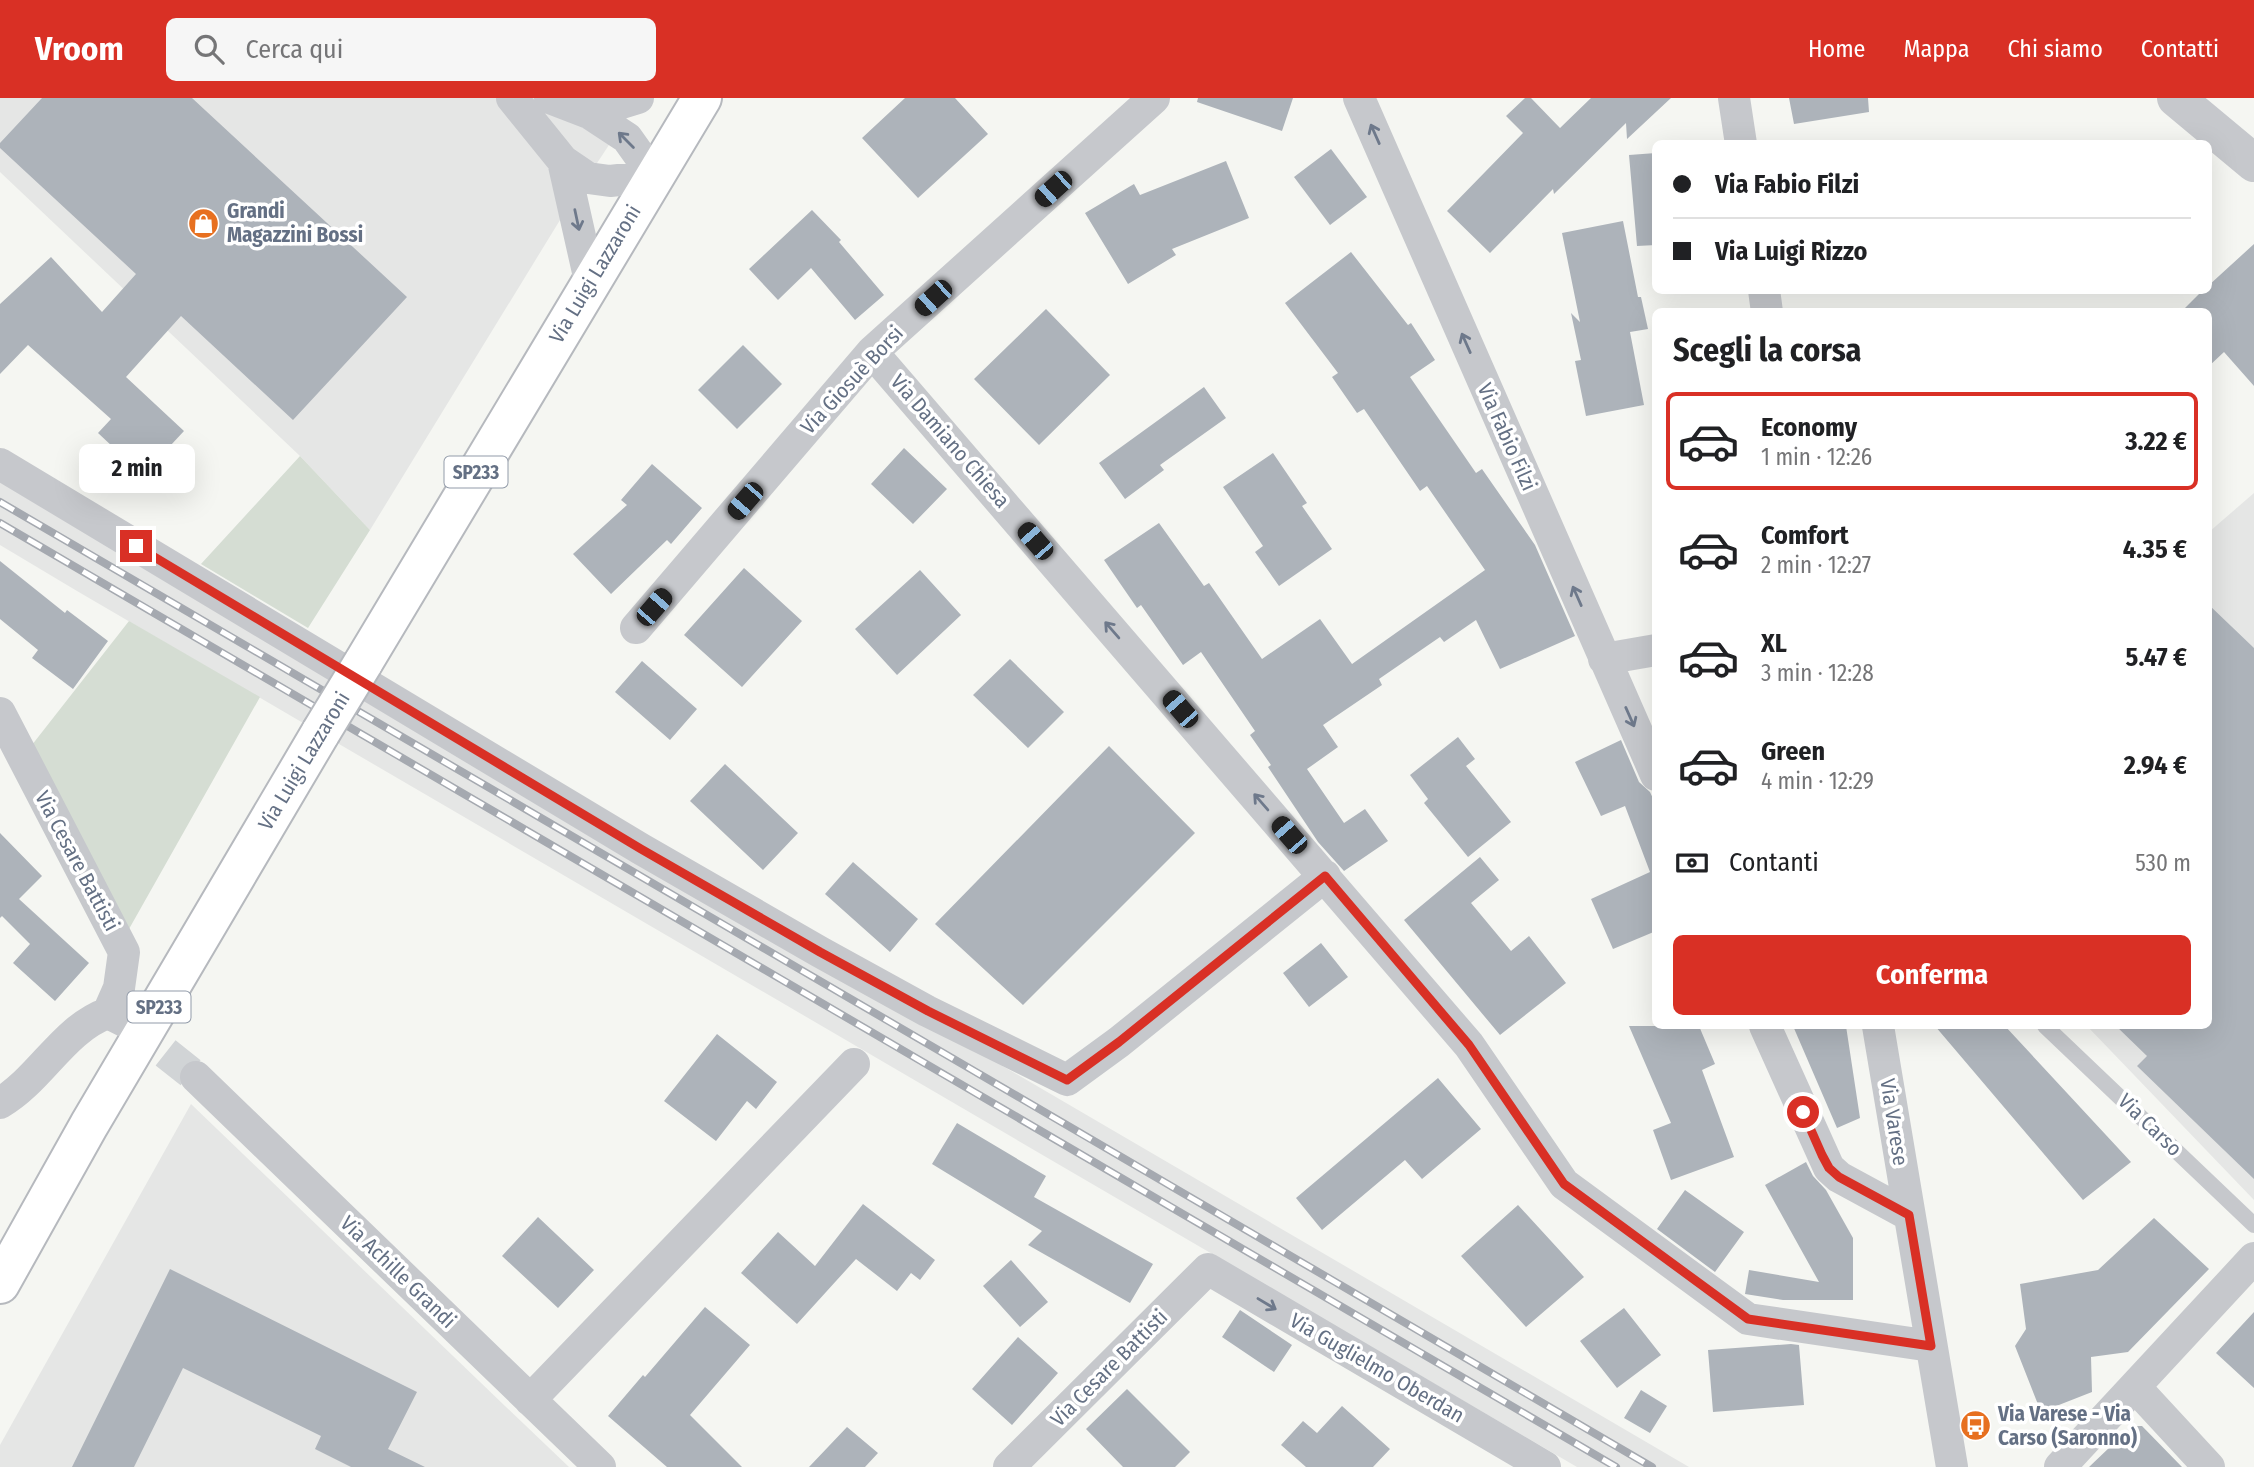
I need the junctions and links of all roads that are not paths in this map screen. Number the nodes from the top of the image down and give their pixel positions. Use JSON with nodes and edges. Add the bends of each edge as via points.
{"nodes":[{"id":1,"x":512,"y":98,"type":"edge"},
{"id":2,"x":550,"y":98,"type":"edge"},
{"id":3,"x":638,"y":98,"type":"edge"},
{"id":4,"x":702,"y":98,"type":"edge"},
{"id":5,"x":1154,"y":98,"type":"edge"},
{"id":6,"x":1359,"y":98,"type":"edge"},
{"id":7,"x":1734,"y":98,"type":"edge"},
{"id":8,"x":2176,"y":98,"type":"edge"},
{"id":9,"x":589,"y":113,"type":"junction"},
{"id":10,"x":1740,"y":140,"type":"edge"},
{"id":11,"x":562,"y":161,"type":"junction"},
{"id":12,"x":2254,"y":163,"type":"edge"},
{"id":13,"x":654,"y":176,"type":"junction"},
{"id":14,"x":590,"y":281,"type":"junction"},
{"id":15,"x":872,"y":352,"type":"junction"},
{"id":16,"x":0,"y":464,"type":"edge"},
{"id":17,"x":636,"y":628,"type":"dead end"},
{"id":18,"x":1652,"y":651,"type":"edge"},
{"id":19,"x":1604,"y":659,"type":"junction"},
{"id":20,"x":0,"y":713,"type":"edge"},
{"id":21,"x":1652,"y":766,"type":"edge"},
{"id":22,"x":1325,"y":876,"type":"junction"},
{"id":23,"x":1766,"y":1029,"type":"edge"},
{"id":24,"x":1878,"y":1029,"type":"edge"},
{"id":25,"x":2048,"y":1029,"type":"edge"},
{"id":26,"x":854,"y":1064,"type":"dead end"},
{"id":27,"x":195,"y":1077,"type":"tunnel mouth"},
{"id":28,"x":0,"y":1103,"type":"edge"},
{"id":29,"x":1909,"y":1215,"type":"junction"},
{"id":30,"x":2254,"y":1225,"type":"edge"},
{"id":31,"x":2254,"y":1258,"type":"edge"},
{"id":32,"x":1208,"y":1269,"type":"joint"},
{"id":33,"x":0,"y":1284,"type":"edge"},
{"id":34,"x":1931,"y":1346,"type":"junction"},
{"id":35,"x":2135,"y":1387,"type":"junction"},
{"id":36,"x":530,"y":1400,"type":"junction"},
{"id":37,"x":600,"y":1467,"type":"edge"},
{"id":38,"x":1009,"y":1467,"type":"edge"},
{"id":39,"x":1545,"y":1467,"type":"edge"},
{"id":40,"x":1952,"y":1467,"type":"edge"},
{"id":41,"x":2060,"y":1467,"type":"edge"},
{"id":42,"x":2209,"y":1467,"type":"edge"}],
"edges":[{"from":1,"to":11,"type":"street"},
{"from":2,"to":9,"type":"street"},
{"from":3,"to":9,"type":"street"},
{"from":4,"to":13,"type":"main road","name":"Via Luigi Lazzaroni","number":"SP233"},
{"from":5,"to":15,"type":"street","name":"Via Giosuè Borsi"},
{"from":19,"to":6,"type":"street","name":"Via Fabio Filzi","one_way":true},
{"from":7,"to":10,"type":"street"},
{"from":8,"to":12,"type":"street"},
{"from":13,"to":9,"type":"street","one_way":true,"via":[[627,138]]},
{"from":11,"to":13,"type":"street","via":[[588,178],[610,181]]},
{"from":11,"to":14,"type":"street","one_way":true},
{"from":13,"to":14,"type":"main road","name":"Via Luigi Lazzaroni","number":"SP233"},
{"from":14,"to":33,"type":"main road","name":"Via Luigi Lazzaroni","number":"SP233","bridge":true,"via":[[89,1125]]},
{"from":15,"to":17,"type":"street","name":"Via Giosuè Borsi"},
{"from":22,"to":15,"type":"street","name":"Via Damiano Chiesa","one_way":true},
{"from":16,"to":22,"type":"street","via":[[641,849],[928,1011],[1067,1080]]},
{"from":18,"to":19,"type":"street"},
{"from":19,"to":21,"type":"street","name":"Via Fabio Filzi","one_way":true},
{"from":20,"to":28,"type":"street","name":"Via Cesare Battisti","via":[[124,952],[118,1018],[91,1019],[23,1087]]},
{"from":22,"to":34,"type":"street","name":"Via Damiano Chiesa","via":[[1469,1045],[1564,1184],[1748,1319]]},
{"from":23,"to":29,"type":"street","via":[[1829,1168]]},
{"from":24,"to":29,"type":"street","name":"Via Varese"},
{"from":25,"to":30,"type":"lane","name":"Via Carso"},
{"from":26,"to":36,"type":"street"},
{"from":27,"to":36,"type":"street","name":"Via Achille Grandi"},
{"from":29,"to":34,"type":"street","name":"Via Varese"},
{"from":31,"to":35,"type":"street"},
{"from":32,"to":38,"type":"street","name":"Via Cesare Battisti"},
{"from":32,"to":39,"type":"street","name":"Via Guglielmo Oberdan","one_way":true},
{"from":34,"to":40,"type":"street","name":"Via Varese"},
{"from":35,"to":41,"type":"street"},
{"from":35,"to":42,"type":"street"},
{"from":36,"to":37,"type":"street","name":"Via Achille Grandi"}]}
